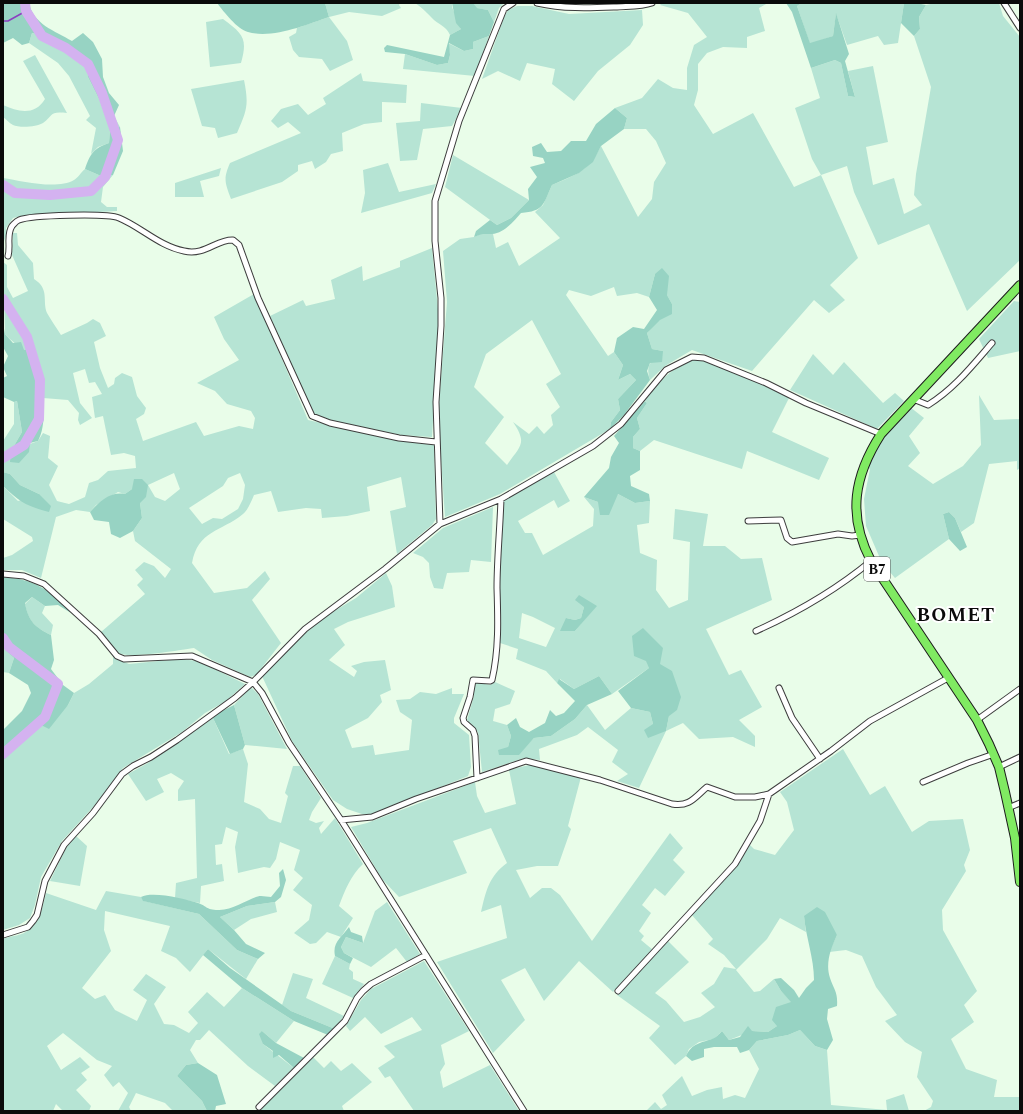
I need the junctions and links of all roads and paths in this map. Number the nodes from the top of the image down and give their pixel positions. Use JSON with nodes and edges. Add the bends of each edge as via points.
{"nodes":[{"id":1,"x":513,"y":3,"type":"edge"},
{"id":2,"x":537,"y":3,"type":"edge"},
{"id":3,"x":652,"y":3,"type":"edge"},
{"id":4,"x":1004,"y":3,"type":"edge"},
{"id":5,"x":1020,"y":28,"type":"edge"},
{"id":6,"x":8,"y":256,"type":"dead end"},
{"id":7,"x":1020,"y":285,"type":"edge"},
{"id":8,"x":1017,"y":292,"type":"edge"},
{"id":9,"x":992,"y":343,"type":"dead end"},
{"id":10,"x":913,"y":399,"type":"junction"},
{"id":11,"x":881,"y":434,"type":"junction"},
{"id":12,"x":436,"y":442,"type":"junction"},
{"id":13,"x":501,"y":499,"type":"junction"},
{"id":14,"x":748,"y":521,"type":"dead end"},
{"id":15,"x":440,"y":524,"type":"junction"},
{"id":16,"x":860,"y":535,"type":"junction"},
{"id":17,"x":871,"y":561,"type":"junction"},
{"id":18,"x":3,"y":574,"type":"edge"},
{"id":19,"x":756,"y":631,"type":"dead end"},
{"id":20,"x":948,"y":678,"type":"junction"},
{"id":21,"x":253,"y":682,"type":"junction"},
{"id":22,"x":778,"y":688,"type":"dead end"},
{"id":23,"x":1020,"y":689,"type":"edge"},
{"id":24,"x":977,"y":720,"type":"junction"},
{"id":25,"x":994,"y":754,"type":"junction"},
{"id":26,"x":1020,"y":757,"type":"edge"},
{"id":27,"x":820,"y":759,"type":"junction"},
{"id":28,"x":999,"y":767,"type":"junction"},
{"id":29,"x":477,"y":778,"type":"junction"},
{"id":30,"x":923,"y":782,"type":"dead end"},
{"id":31,"x":769,"y":794,"type":"junction"},
{"id":32,"x":1020,"y":803,"type":"edge"},
{"id":33,"x":1008,"y":808,"type":"junction"},
{"id":34,"x":342,"y":820,"type":"junction"},
{"id":35,"x":1018,"y":837,"type":"edge"},
{"id":36,"x":1020,"y":882,"type":"edge"},
{"id":37,"x":3,"y":935,"type":"edge"},
{"id":38,"x":426,"y":955,"type":"junction"},
{"id":39,"x":618,"y":991,"type":"dead end"},
{"id":40,"x":259,"y":1106,"type":"dead end"},
{"id":41,"x":524,"y":1111,"type":"edge"}],
"edges":[{"from":1,"to":12,"type":"street","via":[[504,9],[459,121],[435,201],[434,229],[441,298]]},
{"from":2,"to":3,"type":"street","via":[[584,9]]},
{"from":4,"to":5,"type":"street"},
{"from":6,"to":12,"type":"street","via":[[9,232],[13,225],[17,221],[36,217],[110,215],[164,244],[186,252],[205,250],[233,240],[239,245],[258,298],[310,415],[330,423],[399,438]]},
{"from":7,"to":8,"type":"highway","number":"B7"},
{"from":8,"to":10,"type":"highway","number":"B7"},
{"from":9,"to":10,"type":"street","via":[[958,382],[940,398],[928,405]]},
{"from":10,"to":11,"type":"highway","number":"B7"},
{"from":11,"to":13,"type":"street","via":[[806,403],[766,383],[704,358],[692,357],[666,370],[621,424],[607,436]]},
{"from":11,"to":16,"type":"highway","number":"B7","via":[[866,460],[858,488],[855,507]]},
{"from":12,"to":15,"type":"street"},
{"from":13,"to":15,"type":"street"},
{"from":13,"to":29,"type":"street","via":[[498,629],[494,672],[490,681],[472,680],[463,720],[475,736]]},
{"from":14,"to":16,"type":"street","via":[[781,520],[787,538],[792,542],[838,534]]},
{"from":15,"to":21,"type":"street","via":[[381,572],[305,628]]},
{"from":16,"to":17,"type":"highway","number":"B7"},
{"from":17,"to":19,"type":"street","via":[[811,604]]},
{"from":17,"to":20,"type":"highway","number":"B7"},
{"from":18,"to":21,"type":"street","via":[[24,576],[44,584],[99,634],[117,656],[124,659],[192,656]]},
{"from":20,"to":24,"type":"highway","number":"B7"},
{"from":20,"to":27,"type":"street","via":[[875,718]]},
{"from":21,"to":34,"type":"street","via":[[304,766]]},
{"from":21,"to":37,"type":"street","via":[[177,740],[122,774],[93,813],[64,845],[45,881],[37,915],[33,921],[28,927]]},
{"from":22,"to":27,"type":"street","via":[[792,718]]},
{"from":23,"to":24,"type":"street"},
{"from":24,"to":25,"type":"highway","number":"B7"},
{"from":25,"to":28,"type":"highway","number":"B7"},
{"from":25,"to":30,"type":"street"},
{"from":26,"to":28,"type":"street"},
{"from":27,"to":31,"type":"street"},
{"from":28,"to":33,"type":"highway","number":"B7"},
{"from":29,"to":31,"type":"street","via":[[518,762],[530,761],[600,780],[676,805],[692,802],[707,787],[735,797]]},
{"from":29,"to":34,"type":"street","via":[[372,817]]},
{"from":31,"to":39,"type":"street","via":[[760,821],[735,864]]},
{"from":32,"to":33,"type":"street"},
{"from":33,"to":35,"type":"highway","number":"B7"},
{"from":34,"to":38,"type":"street"},
{"from":35,"to":36,"type":"highway","number":"B7"},
{"from":38,"to":40,"type":"street","via":[[363,991],[345,1021]]},
{"from":38,"to":41,"type":"street"}]}
